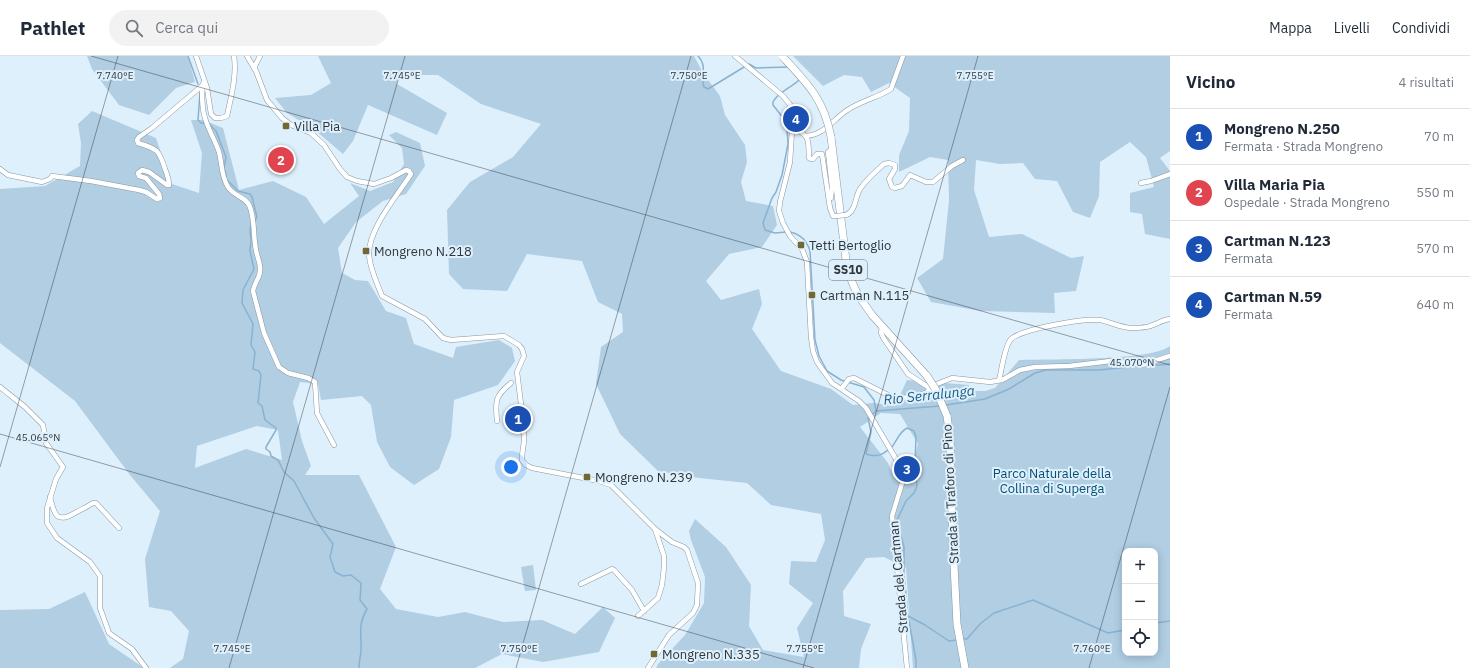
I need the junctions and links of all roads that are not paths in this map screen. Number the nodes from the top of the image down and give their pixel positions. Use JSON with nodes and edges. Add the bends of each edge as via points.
{"nodes":[{"id":1,"x":196,"y":56,"type":"edge"},
{"id":2,"x":234,"y":56,"type":"edge"},
{"id":3,"x":247,"y":56,"type":"edge"},
{"id":4,"x":260,"y":56,"type":"edge"},
{"id":5,"x":782,"y":56,"type":"edge"},
{"id":6,"x":903,"y":56,"type":"edge"},
{"id":7,"x":737,"y":58,"type":"edge"},
{"id":8,"x":254,"y":68,"type":"junction"},
{"id":9,"x":204,"y":83,"type":"junction"},
{"id":10,"x":793,"y":128,"type":"junction"},
{"id":11,"x":806,"y":136,"type":"junction"},
{"id":12,"x":833,"y":148,"type":"junction"},
{"id":13,"x":963,"y":160,"type":"dead end"},
{"id":14,"x":0,"y":170,"type":"edge"},
{"id":15,"x":1170,"y":174,"type":"edge"},
{"id":16,"x":1141,"y":183,"type":"dead end"},
{"id":17,"x":830,"y":208,"type":"junction"},
{"id":18,"x":1170,"y":319,"type":"edge"},
{"id":19,"x":882,"y":327,"type":"junction"},
{"id":20,"x":1170,"y":356,"type":"edge"},
{"id":21,"x":517,"y":377,"type":"junction"},
{"id":22,"x":999,"y":380,"type":"junction"},
{"id":23,"x":0,"y":388,"type":"edge"},
{"id":24,"x":842,"y":388,"type":"junction"},
{"id":25,"x":929,"y":390,"type":"junction"},
{"id":26,"x":497,"y":421,"type":"dead end"},
{"id":27,"x":334,"y":445,"type":"dead end"},
{"id":28,"x":50,"y":497,"type":"junction"},
{"id":29,"x":119,"y":528,"type":"dead end"},
{"id":30,"x":655,"y":528,"type":"junction"},
{"id":31,"x":581,"y":584,"type":"dead end"},
{"id":32,"x":644,"y":611,"type":"junction"},
{"id":33,"x":638,"y":616,"type":"dead end"},
{"id":34,"x":146,"y":668,"type":"edge"},
{"id":35,"x":648,"y":668,"type":"edge"},
{"id":36,"x":907,"y":668,"type":"edge"},
{"id":37,"x":964,"y":668,"type":"edge"}],
"edges":[{"from":1,"to":9,"type":"street"},
{"from":2,"to":9,"type":"street","via":[[236,67],[227,116],[215,118],[211,114]]},
{"from":3,"to":8,"type":"street"},
{"from":4,"to":8,"type":"street"},
{"from":5,"to":12,"type":"main road","name":"Strada al Traforo di Pino","number":"SS10","bridge":true,"via":[[819,100],[828,120]]},
{"from":6,"to":11,"type":"street","via":[[891,89],[852,107],[825,129]]},
{"from":7,"to":10,"type":"street","name":"Strada del Cartman","via":[[783,96],[791,106]]},
{"from":8,"to":21,"type":"street","via":[[267,100],[282,118],[291,125],[311,133],[324,145],[347,177],[374,184],[406,170],[410,171],[411,174],[378,224],[370,244],[372,271],[382,296],[425,319],[443,338],[450,340],[504,336],[522,349],[524,356]]},
{"from":9,"to":14,"type":"street","via":[[137,140],[138,143],[152,147],[161,157],[169,185],[148,172],[138,172],[139,176],[146,178],[160,194],[160,198],[157,199],[139,190],[90,181],[52,176],[42,182],[8,175]]},
{"from":9,"to":27,"type":"street","via":[[204,117],[218,149],[225,182],[229,189],[250,205],[261,269],[253,291],[264,333],[279,367],[288,373],[315,382],[317,413]]},
{"from":10,"to":11,"type":"street"},
{"from":10,"to":24,"type":"street","name":"Strada del Cartman","via":[[790,162],[779,211],[790,236],[802,249],[807,262],[813,351],[817,362],[832,383]]},
{"from":11,"to":17,"type":"street","via":[[809,139],[808,158],[813,159],[818,153],[823,156]]},
{"from":12,"to":17,"type":"street","via":[[828,152],[832,187]]},
{"from":12,"to":19,"type":"main road","name":"Strada al Traforo di Pino","number":"SS10","via":[[849,272],[858,295]]},
{"from":13,"to":17,"type":"street","bridge":true,"via":[[933,182],[926,182],[910,175],[902,186],[894,188],[889,179],[896,167],[893,164],[884,164],[861,188],[850,213],[833,216]]},
{"from":15,"to":16,"type":"street"},
{"from":18,"to":22,"type":"street","via":[[1148,327],[1132,328],[1101,320],[1084,320],[1030,331],[1011,340]]},
{"from":19,"to":25,"type":"street","via":[[884,339],[908,374]]},
{"from":19,"to":37,"type":"main road","name":"Strada al Traforo di Pino","number":"SS10","bridge":true,"via":[[927,376],[936,390],[946,416],[950,437],[957,624]]},
{"from":20,"to":22,"type":"street","via":[[1142,365],[1111,361],[1036,367],[1020,370]]},
{"from":21,"to":26,"type":"street","via":[[502,391],[496,401]]},
{"from":21,"to":30,"type":"street","via":[[524,428],[522,456],[526,465],[604,482],[616,489]]},
{"from":22,"to":25,"type":"street","via":[[990,382],[952,378]]},
{"from":23,"to":28,"type":"street","via":[[43,425],[46,443],[63,467]]},
{"from":24,"to":25,"type":"street","via":[[849,379],[854,378],[897,398],[916,396]]},
{"from":24,"to":36,"type":"street","name":"Strada del Cartman","via":[[868,412],[903,471],[904,477],[892,516]]},
{"from":28,"to":29,"type":"street","via":[[60,518],[66,518],[96,503]]},
{"from":28,"to":34,"type":"street","via":[[47,523],[58,538],[90,562],[100,576],[100,608],[109,633],[132,649]]},
{"from":30,"to":32,"type":"street","via":[[664,556],[663,579],[658,598]]},
{"from":30,"to":35,"type":"street","via":[[687,550],[698,583],[697,605],[693,613],[669,635]]},
{"from":31,"to":32,"type":"street","via":[[614,570],[632,590]]},
{"from":32,"to":33,"type":"street"}]}
